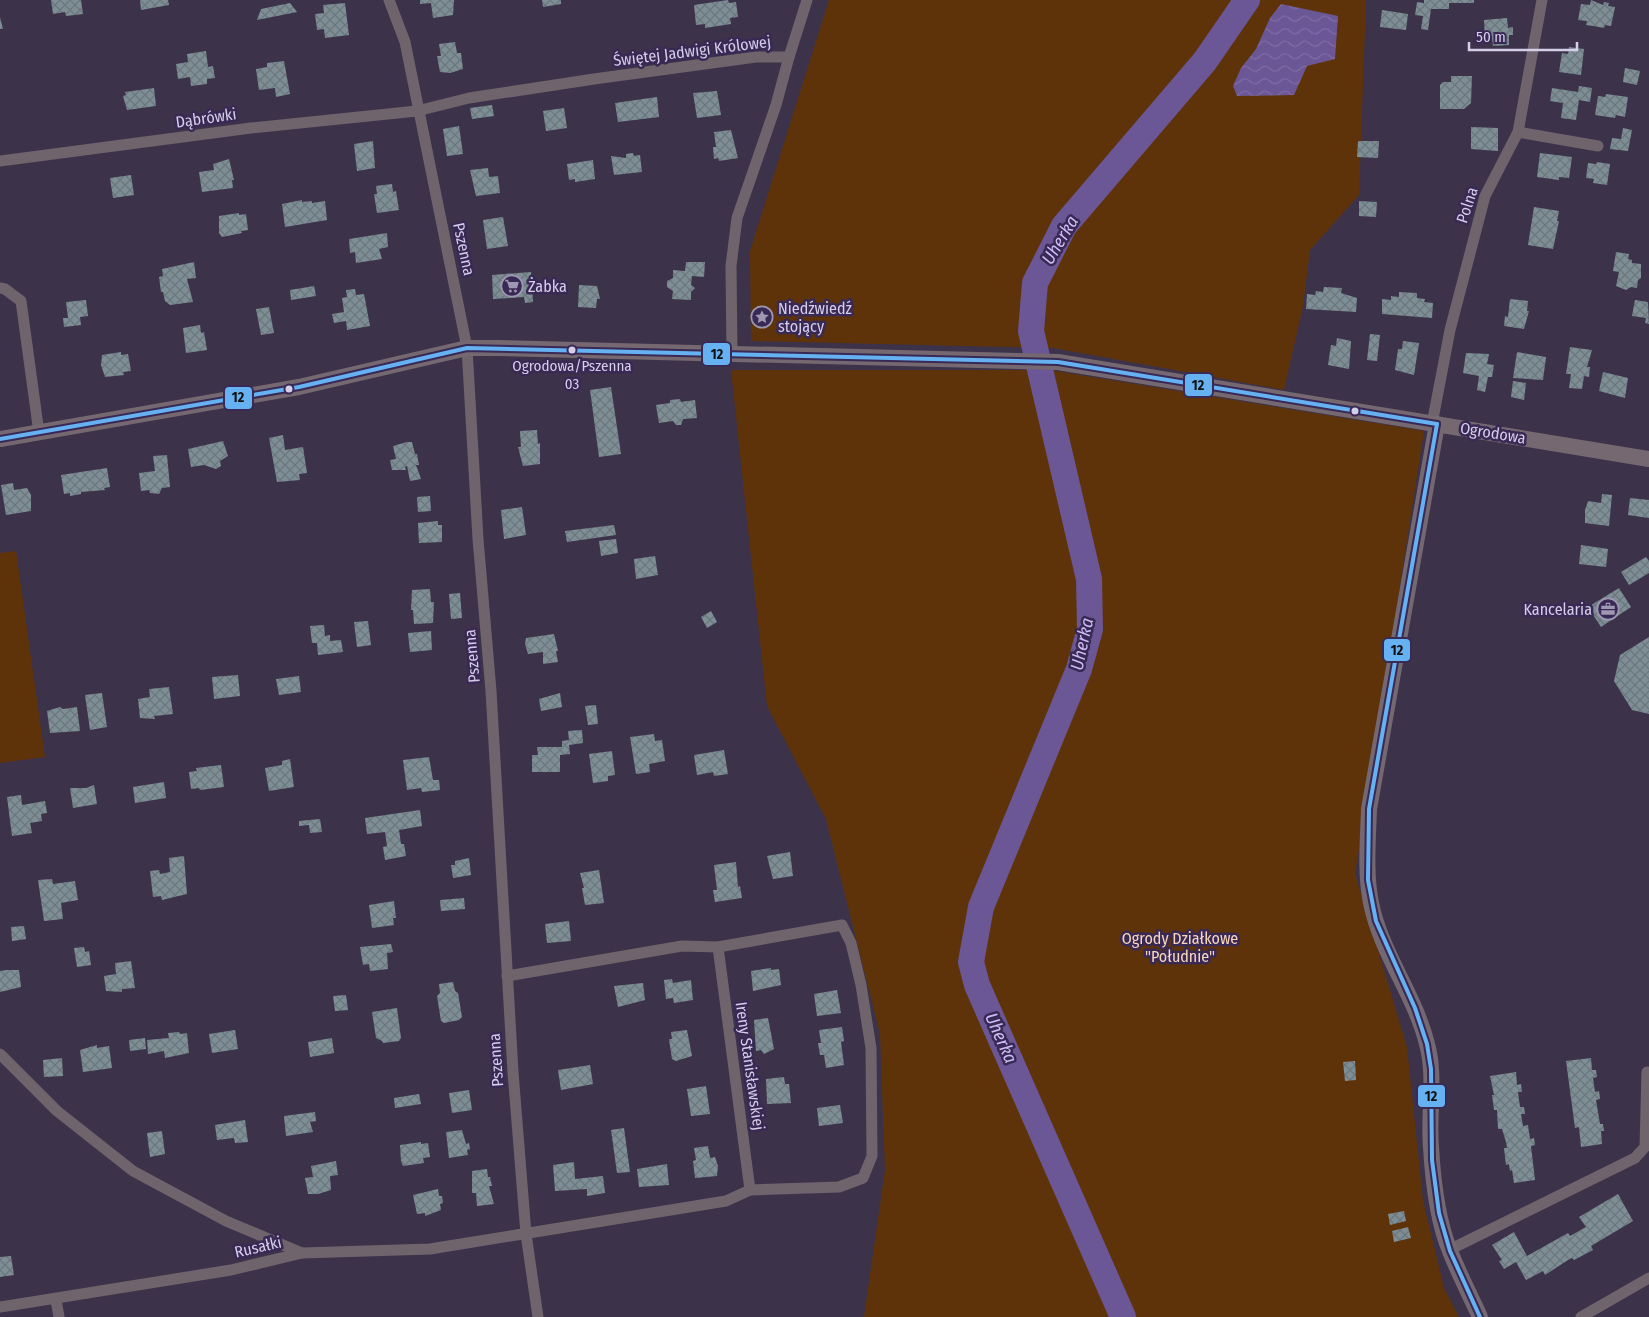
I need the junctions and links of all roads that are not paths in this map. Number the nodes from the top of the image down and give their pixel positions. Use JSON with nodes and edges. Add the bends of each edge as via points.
{"nodes":[{"id":1,"x":389,"y":0,"type":"edge"},
{"id":2,"x":808,"y":0,"type":"edge"},
{"id":3,"x":1542,"y":0,"type":"edge"},
{"id":4,"x":789,"y":57,"type":"junction"},
{"id":5,"x":417,"y":111,"type":"junction"},
{"id":6,"x":1518,"y":132,"type":"junction"},
{"id":7,"x":1598,"y":146,"type":"dead end"},
{"id":8,"x":0,"y":161,"type":"edge"},
{"id":9,"x":0,"y":288,"type":"edge"},
{"id":10,"x":467,"y":348,"type":"junction"},
{"id":11,"x":732,"y":353,"type":"junction"},
{"id":12,"x":1435,"y":424,"type":"junction"},
{"id":13,"x":39,"y":433,"type":"junction"},
{"id":14,"x":0,"y":439,"type":"edge"},
{"id":15,"x":1649,"y":459,"type":"edge"},
{"id":16,"x":718,"y":947,"type":"junction"},
{"id":17,"x":507,"y":976,"type":"junction"},
{"id":18,"x":0,"y":1054,"type":"edge"},
{"id":19,"x":1647,"y":1072,"type":"dead end"},
{"id":20,"x":750,"y":1190,"type":"junction"},
{"id":21,"x":526,"y":1234,"type":"junction"},
{"id":22,"x":1449,"y":1250,"type":"junction"},
{"id":23,"x":302,"y":1253,"type":"junction"},
{"id":24,"x":1649,"y":1278,"type":"edge"},
{"id":25,"x":56,"y":1300,"type":"junction"},
{"id":26,"x":0,"y":1308,"type":"edge"},
{"id":27,"x":58,"y":1317,"type":"edge"},
{"id":28,"x":538,"y":1317,"type":"edge"},
{"id":29,"x":1480,"y":1317,"type":"edge"},
{"id":30,"x":1581,"y":1317,"type":"edge"}],
"edges":[{"from":1,"to":5,"type":"street","name":"Pszenna","via":[[405,42]]},
{"from":2,"to":4,"type":"street"},
{"from":3,"to":6,"type":"street","name":"Polna"},
{"from":4,"to":5,"type":"street","name":"Świętej Jadwigi Królowej","via":[[756,57],[585,81],[469,98]]},
{"from":4,"to":11,"type":"street","name":"Świętej Jadwigi Królowej","via":[[734,231]]},
{"from":5,"to":8,"type":"street","name":"Dąbrówki","via":[[252,128]]},
{"from":5,"to":10,"type":"street","name":"Pszenna"},
{"from":6,"to":7,"type":"street"},
{"from":6,"to":12,"type":"street","name":"Polna","via":[[1485,196],[1450,330]]},
{"from":9,"to":13,"type":"street","via":[[5,288],[21,301]]},
{"from":10,"to":11,"type":"street","name":"Ogrodowa"},
{"from":10,"to":13,"type":"street","name":"Ogrodowa","via":[[300,387]]},
{"from":10,"to":17,"type":"street","name":"Pszenna","via":[[478,539],[492,701]]},
{"from":11,"to":12,"type":"street","name":"Ogrodowa","via":[[1058,362]]},
{"from":12,"to":15,"type":"street","name":"Ogrodowa"},
{"from":12,"to":22,"type":"street","via":[[1369,808],[1367,853],[1372,904],[1428,1046],[1430,1146],[1436,1196]]},
{"from":13,"to":14,"type":"street","name":"Ogrodowa"},
{"from":16,"to":17,"type":"street","via":[[682,946]]},
{"from":16,"to":20,"type":"street","name":"Ireny Stanisławskiej"},
{"from":16,"to":20,"type":"street","via":[[842,925],[861,986],[871,1048],[872,1156],[863,1178],[839,1187]]},
{"from":17,"to":21,"type":"street","name":"Pszenna"},
{"from":18,"to":23,"type":"street","via":[[57,1111],[133,1171],[226,1221]]},
{"from":19,"to":22,"type":"street","via":[[1645,1147],[1636,1158]]},
{"from":20,"to":21,"type":"street","name":"Rusałki","via":[[726,1202]]},
{"from":21,"to":23,"type":"street","name":"Rusałki","via":[[430,1249]]},
{"from":21,"to":28,"type":"street","name":"Pszenna"},
{"from":22,"to":29,"type":"street"},
{"from":23,"to":25,"type":"street","name":"Rusałki","via":[[231,1270]]},
{"from":24,"to":30,"type":"street"},
{"from":25,"to":26,"type":"street","name":"Rusałki"},
{"from":25,"to":27,"type":"street"}]}
